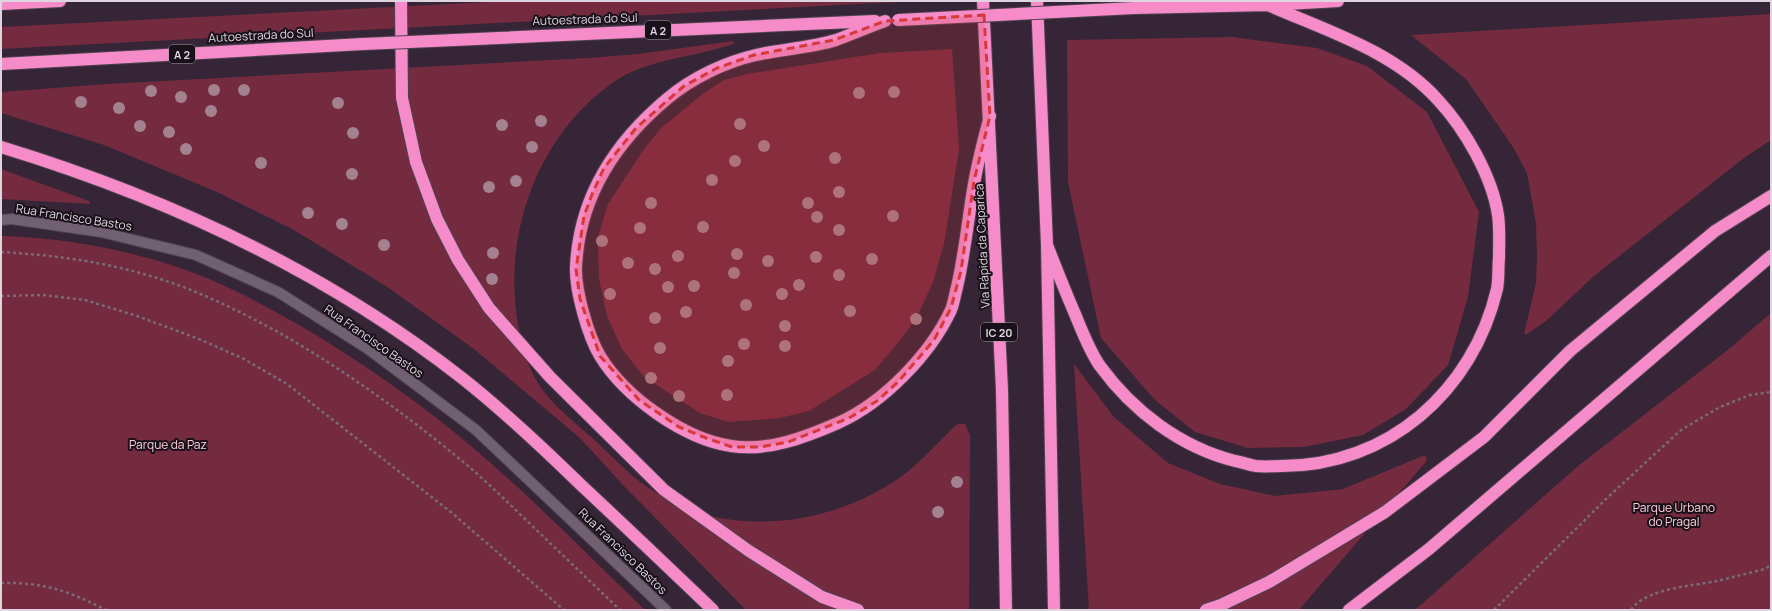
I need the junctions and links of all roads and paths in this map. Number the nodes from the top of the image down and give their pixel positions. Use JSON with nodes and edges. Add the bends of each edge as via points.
{"nodes":[{"id":1,"x":60,"y":1,"type":"edge"},
{"id":2,"x":400,"y":1,"type":"edge"},
{"id":3,"x":984,"y":1,"type":"edge"},
{"id":4,"x":1037,"y":1,"type":"edge"},
{"id":5,"x":1338,"y":1,"type":"edge"},
{"id":6,"x":1,"y":4,"type":"edge"},
{"id":7,"x":1268,"y":5,"type":"junction"},
{"id":8,"x":885,"y":21,"type":"junction"},
{"id":9,"x":1,"y":64,"type":"edge"},
{"id":10,"x":990,"y":116,"type":"junction"},
{"id":11,"x":1,"y":147,"type":"edge"},
{"id":12,"x":1771,"y":196,"type":"edge"},
{"id":13,"x":1,"y":220,"type":"edge"},
{"id":14,"x":1047,"y":245,"type":"junction"},
{"id":15,"x":1,"y":252,"type":"edge"},
{"id":16,"x":1771,"y":256,"type":"edge"},
{"id":17,"x":1,"y":296,"type":"edge"},
{"id":18,"x":1771,"y":392,"type":"edge"},
{"id":19,"x":1771,"y":565,"type":"edge"},
{"id":20,"x":1,"y":583,"type":"edge"},
{"id":21,"x":106,"y":610,"type":"edge"},
{"id":22,"x":564,"y":610,"type":"edge"},
{"id":23,"x":620,"y":610,"type":"edge"},
{"id":24,"x":666,"y":610,"type":"edge"},
{"id":25,"x":713,"y":610,"type":"edge"},
{"id":26,"x":858,"y":610,"type":"edge"},
{"id":27,"x":1006,"y":610,"type":"edge"},
{"id":28,"x":1054,"y":610,"type":"edge"},
{"id":29,"x":1206,"y":610,"type":"edge"},
{"id":30,"x":1349,"y":610,"type":"edge"},
{"id":31,"x":1494,"y":610,"type":"edge"},
{"id":32,"x":1631,"y":610,"type":"edge"}],
"edges":[{"from":1,"to":6,"type":"highway"},
{"from":2,"to":26,"type":"highway","via":[[402,98],[416,162],[437,219],[458,260],[489,308],[550,377],[664,490],[750,551],[822,597]]},
{"from":3,"to":10,"type":"highway","name":"Via Rápida da Caparica","number":"IC 20"},
{"from":4,"to":14,"type":"highway"},
{"from":5,"to":7,"type":"highway","name":"Autoestrada do Sul","number":"A 2"},
{"from":7,"to":8,"type":"highway","name":"Autoestrada do Sul","number":"A 2","bridge":true,"via":[[1134,8]]},
{"from":7,"to":14,"type":"highway","via":[[1368,49],[1414,78],[1438,99],[1474,152],[1489,183],[1498,215],[1497,287],[1488,320],[1454,383],[1429,409],[1402,430],[1371,448],[1332,461],[1296,466],[1255,466],[1215,455],[1181,439],[1149,417],[1125,397],[1098,364]]},
{"from":8,"to":9,"type":"highway","name":"Autoestrada do Sul","number":"A 2","bridge":true,"via":[[363,44]]},
{"from":8,"to":10,"type":"highway","via":[[834,40],[754,55],[717,68],[668,97],[636,128],[604,168],[584,216],[576,269],[580,299],[600,356],[639,400],[679,427],[739,447],[760,447],[788,442],[816,433],[849,418],[877,401],[898,382],[934,340],[951,308],[961,271],[974,181]]},
{"from":10,"to":27,"type":"highway","name":"Via Rápida da Caparica","number":"IC 20","via":[[1002,390]]},
{"from":11,"to":25,"type":"highway","via":[[118,187],[207,224],[280,259],[368,313],[462,378],[514,422]]},
{"from":12,"to":29,"type":"highway","via":[[1715,231],[1570,351],[1484,437],[1385,512],[1269,582]]},
{"from":13,"to":24,"type":"street","name":"Rua Francisco Bastos","via":[[101,232],[196,255],[278,292],[368,349],[476,430]]},
{"from":14,"to":28,"type":"highway"},
{"from":15,"to":23,"type":"path","via":[[79,260],[158,278],[247,315],[313,352],[408,417],[458,457]]},
{"from":16,"to":30,"type":"highway","via":[[1430,549]]},
{"from":17,"to":22,"type":"path","via":[[43,295],[85,300],[144,318],[244,359],[287,384],[452,513]]},
{"from":18,"to":31,"type":"path","via":[[1750,395],[1720,407],[1681,430],[1607,498]]},
{"from":19,"to":32,"type":"path","via":[[1716,581],[1672,589],[1648,598]]},
{"from":20,"to":21,"type":"path","via":[[29,584],[65,591]]}]}
